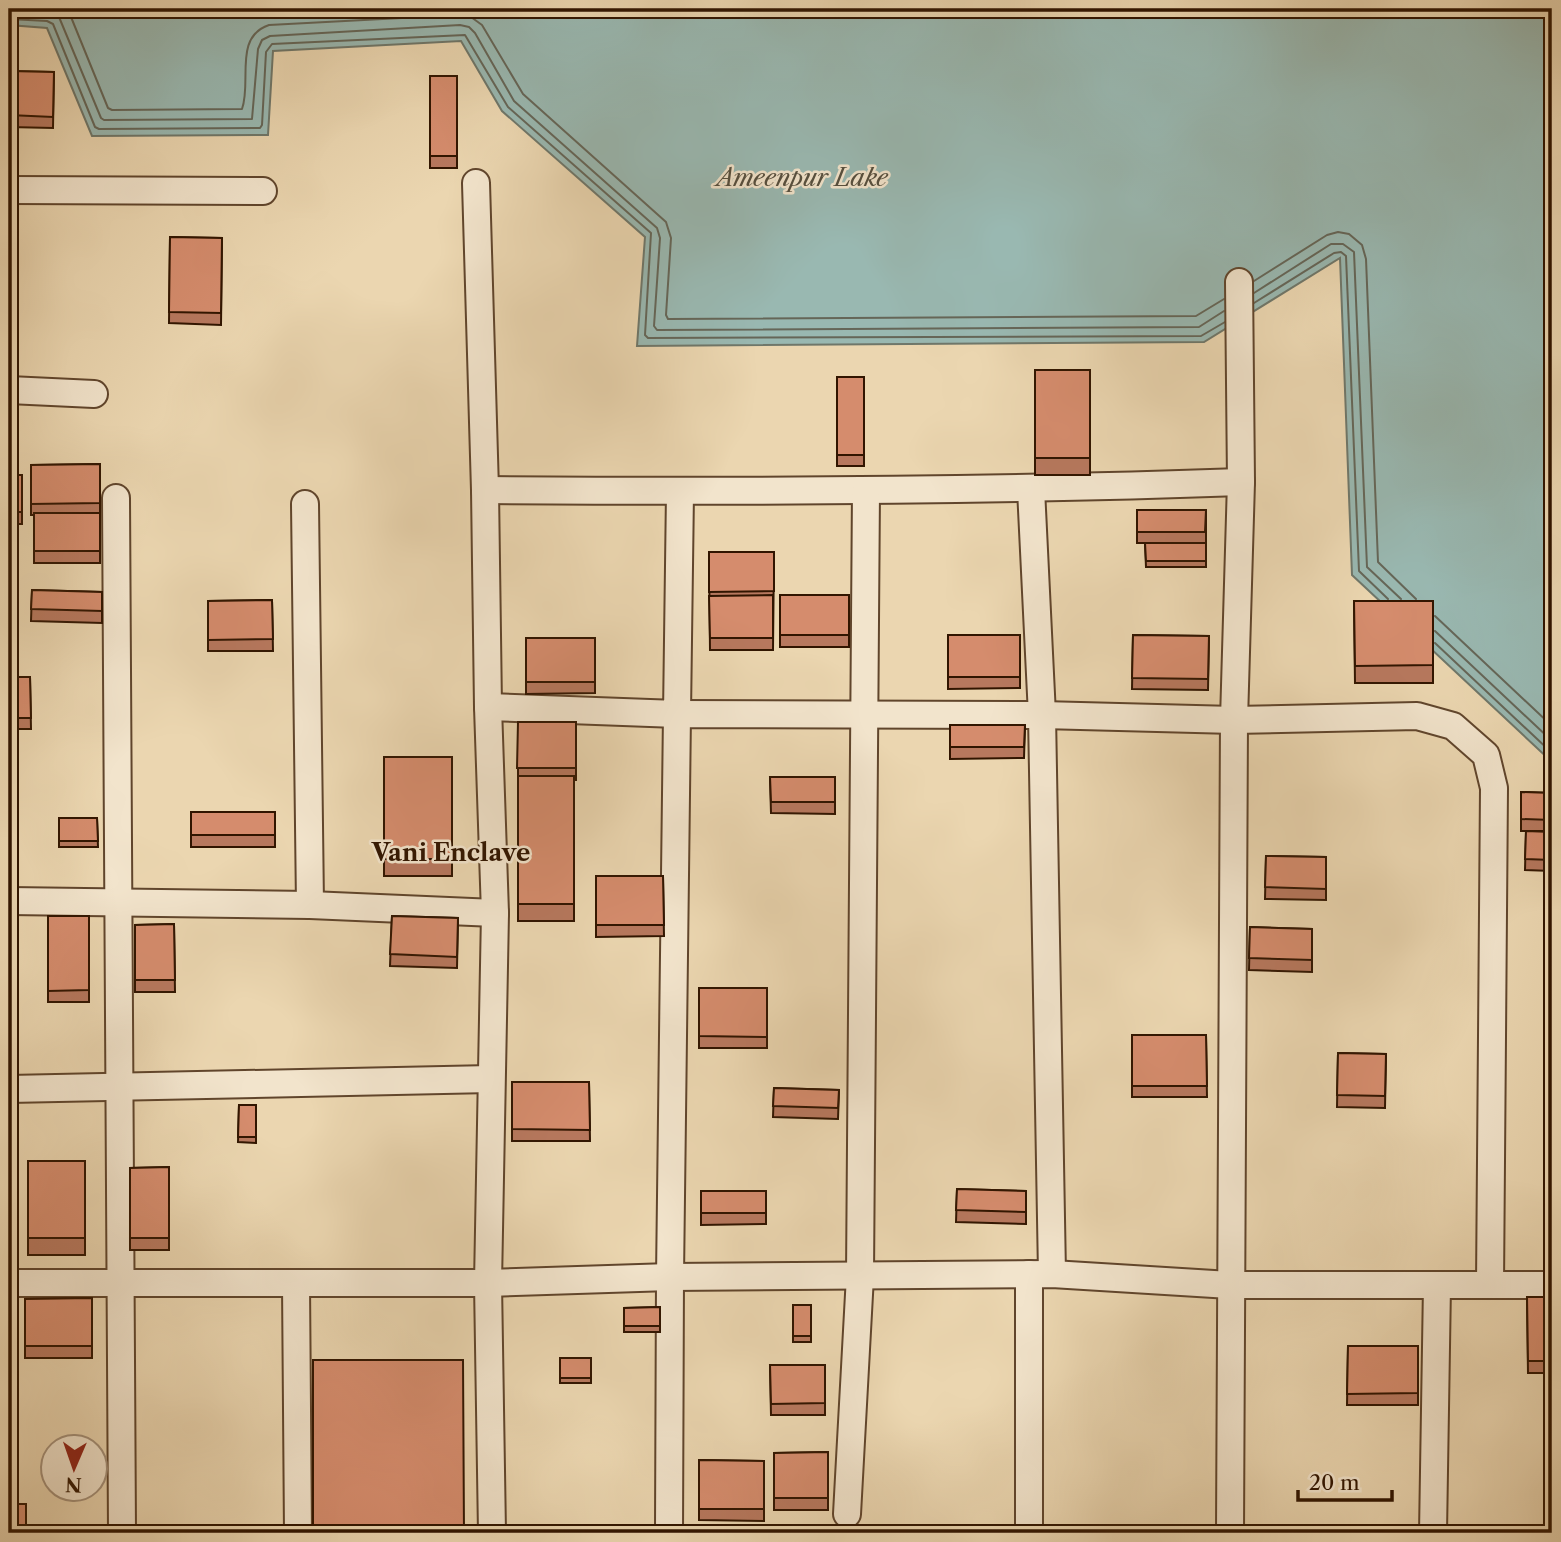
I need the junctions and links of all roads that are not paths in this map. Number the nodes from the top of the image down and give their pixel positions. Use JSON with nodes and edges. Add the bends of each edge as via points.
{"nodes":[{"id":1,"x":477,"y":183,"type":"dead end"},
{"id":2,"x":9,"y":190,"type":"edge"},
{"id":3,"x":263,"y":191,"type":"dead end"},
{"id":4,"x":1240,"y":282,"type":"dead end"},
{"id":5,"x":9,"y":390,"type":"edge"},
{"id":6,"x":94,"y":394,"type":"dead end"},
{"id":7,"x":1241,"y":482,"type":"junction"},
{"id":8,"x":1031,"y":489,"type":"junction"},
{"id":9,"x":485,"y":490,"type":"junction"},
{"id":10,"x":866,"y":490,"type":"junction"},
{"id":11,"x":680,"y":492,"type":"junction"},
{"id":12,"x":116,"y":498,"type":"dead end"},
{"id":13,"x":305,"y":504,"type":"dead end"},
{"id":14,"x":488,"y":707,"type":"junction"},
{"id":15,"x":677,"y":714,"type":"junction"},
{"id":16,"x":863,"y":715,"type":"junction"},
{"id":17,"x":1042,"y":715,"type":"junction"},
{"id":18,"x":1234,"y":720,"type":"junction"},
{"id":19,"x":9,"y":901,"type":"edge"},
{"id":20,"x":118,"y":901,"type":"junction"},
{"id":21,"x":310,"y":905,"type":"junction"},
{"id":22,"x":495,"y":913,"type":"junction"},
{"id":23,"x":491,"y":1079,"type":"junction"},
{"id":24,"x":119,"y":1086,"type":"junction"},
{"id":25,"x":9,"y":1088,"type":"edge"},
{"id":26,"x":1041,"y":1274,"type":"junction"},
{"id":27,"x":860,"y":1276,"type":"junction"},
{"id":28,"x":670,"y":1277,"type":"junction"},
{"id":29,"x":9,"y":1283,"type":"edge"},
{"id":30,"x":120,"y":1283,"type":"junction"},
{"id":31,"x":488,"y":1283,"type":"junction"},
{"id":32,"x":296,"y":1284,"type":"junction"},
{"id":33,"x":1230,"y":1285,"type":"junction"},
{"id":34,"x":1437,"y":1285,"type":"junction"},
{"id":35,"x":1490,"y":1285,"type":"junction"},
{"id":36,"x":1552,"y":1285,"type":"edge"},
{"id":37,"x":847,"y":1514,"type":"dead end"},
{"id":38,"x":122,"y":1533,"type":"edge"},
{"id":39,"x":298,"y":1533,"type":"edge"},
{"id":40,"x":492,"y":1533,"type":"edge"},
{"id":41,"x":669,"y":1533,"type":"edge"},
{"id":42,"x":1029,"y":1533,"type":"edge"},
{"id":43,"x":1230,"y":1533,"type":"edge"},
{"id":44,"x":1433,"y":1533,"type":"edge"}],
"edges":[{"from":1,"to":9,"type":"street"},
{"from":2,"to":3,"type":"street"},
{"from":4,"to":7,"type":"street"},
{"from":5,"to":6,"type":"street"},
{"from":7,"to":8,"type":"street"},
{"from":7,"to":18,"type":"street"},
{"from":8,"to":10,"type":"street"},
{"from":8,"to":17,"type":"street"},
{"from":9,"to":11,"type":"street"},
{"from":9,"to":14,"type":"street"},
{"from":10,"to":11,"type":"street"},
{"from":10,"to":16,"type":"street"},
{"from":11,"to":15,"type":"street"},
{"from":12,"to":20,"type":"street"},
{"from":13,"to":21,"type":"street"},
{"from":14,"to":15,"type":"street"},
{"from":14,"to":22,"type":"street"},
{"from":15,"to":16,"type":"street"},
{"from":15,"to":28,"type":"street"},
{"from":16,"to":17,"type":"street"},
{"from":16,"to":27,"type":"street"},
{"from":17,"to":18,"type":"street"},
{"from":17,"to":26,"type":"street"},
{"from":18,"to":33,"type":"street"},
{"from":18,"to":35,"type":"street","via":[[1417,716],[1453,726],[1486,755],[1494,788]]},
{"from":19,"to":20,"type":"street"},
{"from":20,"to":21,"type":"street"},
{"from":20,"to":24,"type":"street"},
{"from":21,"to":22,"type":"street"},
{"from":22,"to":23,"type":"street"},
{"from":23,"to":24,"type":"street"},
{"from":23,"to":31,"type":"street"},
{"from":24,"to":25,"type":"street"},
{"from":24,"to":30,"type":"street"},
{"from":26,"to":27,"type":"street"},
{"from":26,"to":33,"type":"street"},
{"from":26,"to":42,"type":"street"},
{"from":27,"to":28,"type":"street"},
{"from":27,"to":37,"type":"street"},
{"from":28,"to":31,"type":"street"},
{"from":28,"to":41,"type":"street"},
{"from":29,"to":30,"type":"street"},
{"from":30,"to":32,"type":"street"},
{"from":30,"to":38,"type":"street"},
{"from":31,"to":32,"type":"street"},
{"from":31,"to":40,"type":"street"},
{"from":32,"to":39,"type":"street"},
{"from":33,"to":34,"type":"street"},
{"from":33,"to":43,"type":"street"},
{"from":34,"to":35,"type":"street"},
{"from":34,"to":44,"type":"street"},
{"from":35,"to":36,"type":"street"}]}
